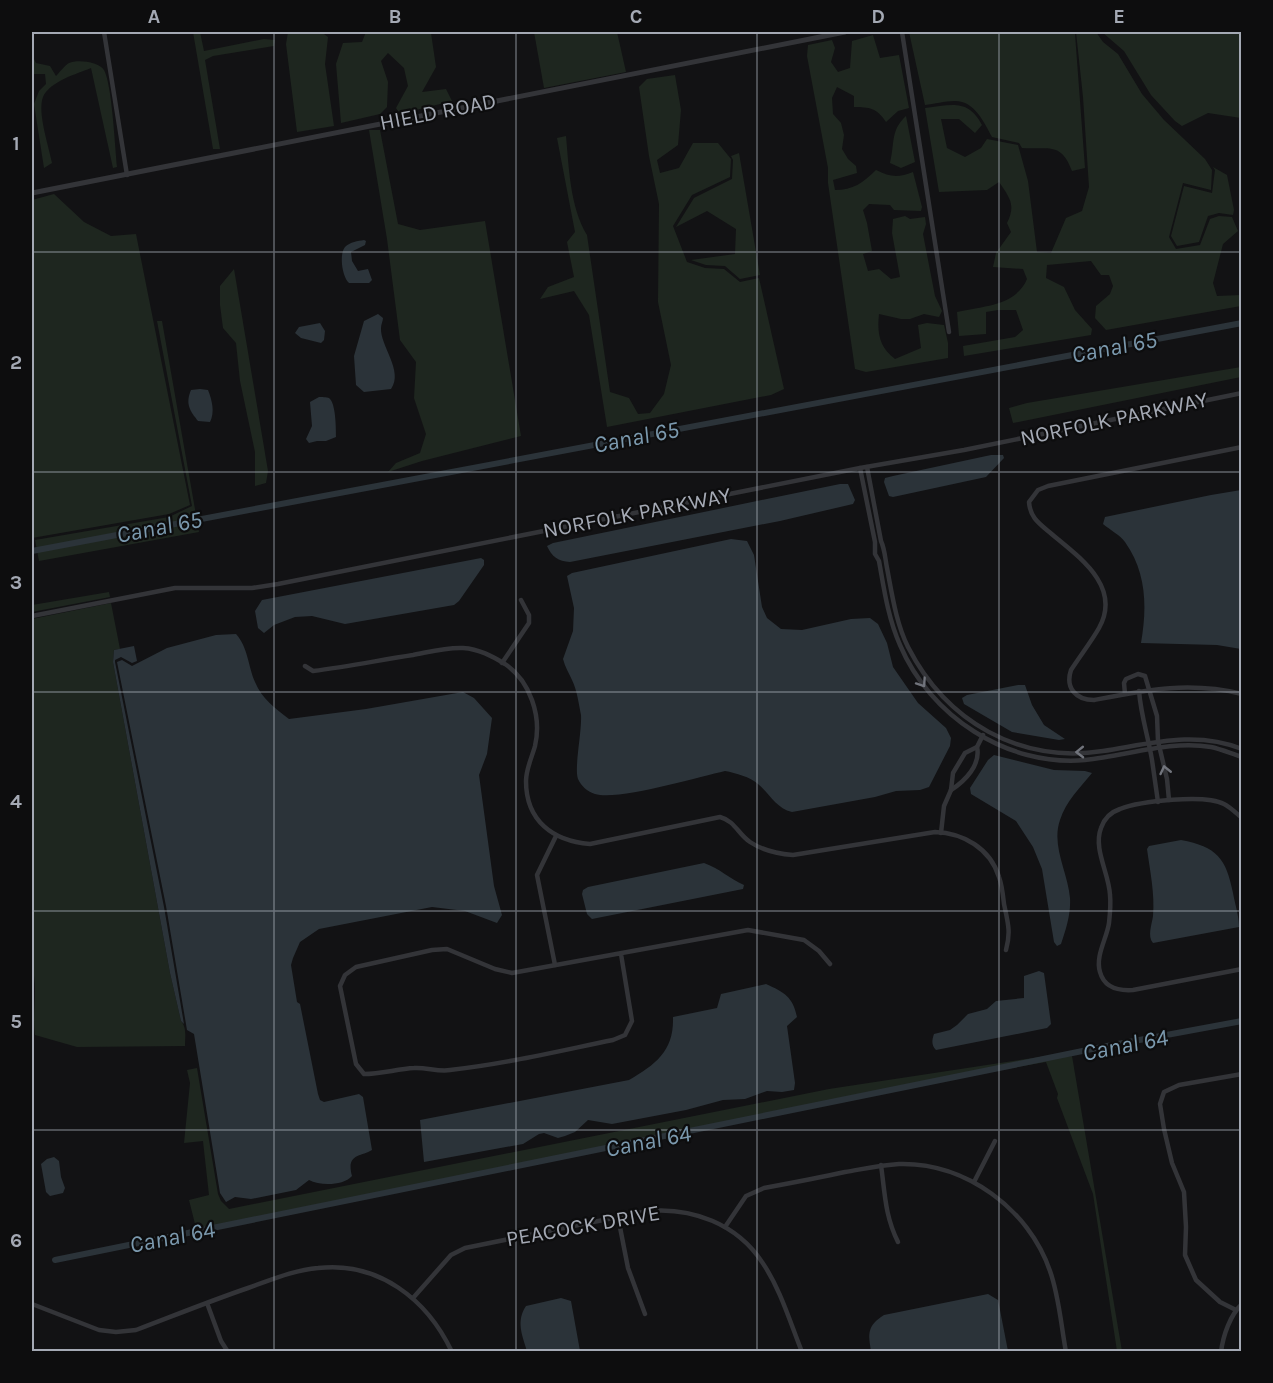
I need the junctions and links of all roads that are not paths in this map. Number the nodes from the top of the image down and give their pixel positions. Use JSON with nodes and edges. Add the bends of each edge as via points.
{"nodes":[{"id":1,"x":104,"y":32,"type":"edge"},
{"id":2,"x":844,"y":32,"type":"edge"},
{"id":3,"x":902,"y":32,"type":"edge"},
{"id":4,"x":127,"y":175,"type":"junction"},
{"id":5,"x":32,"y":194,"type":"edge"},
{"id":6,"x":949,"y":332,"type":"dead end"},
{"id":7,"x":1242,"y":393,"type":"edge"},
{"id":8,"x":1242,"y":447,"type":"edge"},
{"id":9,"x":867,"y":467,"type":"junction"},
{"id":10,"x":860,"y":468,"type":"junction"},
{"id":11,"x":521,"y":600,"type":"dead end"},
{"id":12,"x":32,"y":616,"type":"edge"},
{"id":13,"x":502,"y":663,"type":"junction"},
{"id":14,"x":304,"y":666,"type":"dead end"},
{"id":15,"x":1150,"y":689,"type":"junction"},
{"id":16,"x":1139,"y":691,"type":"junction"},
{"id":17,"x":1125,"y":694,"type":"junction"},
{"id":18,"x":1242,"y":694,"type":"edge"},
{"id":19,"x":986,"y":730,"type":"junction"},
{"id":20,"x":982,"y":736,"type":"junction"},
{"id":21,"x":1158,"y":741,"type":"junction"},
{"id":22,"x":1148,"y":743,"type":"junction"},
{"id":23,"x":976,"y":747,"type":"junction"},
{"id":24,"x":1159,"y":748,"type":"junction"},
{"id":25,"x":1150,"y":749,"type":"junction"},
{"id":26,"x":1242,"y":749,"type":"edge"},
{"id":27,"x":1242,"y":757,"type":"edge"},
{"id":28,"x":959,"y":762,"type":"junction"},
{"id":29,"x":972,"y":770,"type":"junction"},
{"id":30,"x":951,"y":790,"type":"junction"},
{"id":31,"x":1169,"y":800,"type":"junction"},
{"id":32,"x":1158,"y":802,"type":"junction"},
{"id":33,"x":1242,"y":818,"type":"edge"},
{"id":34,"x":940,"y":832,"type":"junction"},
{"id":35,"x":556,"y":836,"type":"junction"},
{"id":36,"x":1006,"y":950,"type":"dead end"},
{"id":37,"x":621,"y":954,"type":"junction"},
{"id":38,"x":831,"y":964,"type":"dead end"},
{"id":39,"x":555,"y":965,"type":"junction"},
{"id":40,"x":1242,"y":969,"type":"edge"},
{"id":41,"x":1242,"y":1074,"type":"edge"},
{"id":42,"x":995,"y":1141,"type":"dead end"},
{"id":43,"x":881,"y":1165,"type":"junction"},
{"id":44,"x":974,"y":1182,"type":"junction"},
{"id":45,"x":618,"y":1217,"type":"junction"},
{"id":46,"x":725,"y":1227,"type":"junction"},
{"id":47,"x":898,"y":1242,"type":"dead end"},
{"id":48,"x":413,"y":1298,"type":"junction"},
{"id":49,"x":207,"y":1303,"type":"junction"},
{"id":50,"x":32,"y":1304,"type":"edge"},
{"id":51,"x":1242,"y":1304,"type":"edge"},
{"id":52,"x":1236,"y":1310,"type":"junction"},
{"id":53,"x":645,"y":1314,"type":"dead end"},
{"id":54,"x":228,"y":1352,"type":"edge"},
{"id":55,"x":452,"y":1352,"type":"edge"},
{"id":56,"x":802,"y":1352,"type":"edge"},
{"id":57,"x":1066,"y":1352,"type":"edge"},
{"id":58,"x":1221,"y":1352,"type":"edge"}],
"edges":[{"from":1,"to":4,"type":"street"},
{"from":2,"to":4,"type":"street","name":"HIELD ROAD"},
{"from":3,"to":6,"type":"street"},
{"from":4,"to":5,"type":"street","name":"HIELD ROAD"},
{"from":7,"to":9,"type":"street","name":"NORFOLK PARKWAY"},
{"from":8,"to":17,"type":"street","via":[[1048,486],[1038,490],[1029,502],[1033,519],[1088,566],[1102,587],[1104,616],[1071,670],[1070,687],[1085,700]]},
{"from":9,"to":10,"type":"street","name":"NORFOLK PARKWAY"},
{"from":9,"to":19,"type":"street","via":[[893,600],[907,644],[934,688],[963,716]]},
{"from":10,"to":12,"type":"street","name":"NORFOLK PARKWAY","via":[[278,584],[175,588]]},
{"from":10,"to":20,"type":"street","one_way":true,"via":[[875,554],[900,646],[942,708]]},
{"from":11,"to":13,"type":"street","via":[[530,615],[529,623]]},
{"from":13,"to":14,"type":"street","via":[[485,653],[463,648],[313,671]]},
{"from":13,"to":35,"type":"street","via":[[520,678],[534,705],[536,744],[526,779],[527,796],[540,822]]},
{"from":15,"to":16,"type":"street"},
{"from":15,"to":17,"type":"street","via":[[1145,676],[1138,674],[1126,679]]},
{"from":15,"to":18,"type":"street","via":[[1190,686]]},
{"from":15,"to":21,"type":"street"},
{"from":16,"to":17,"type":"street"},
{"from":16,"to":22,"type":"street"},
{"from":19,"to":20,"type":"street"},
{"from":22,"to":19,"type":"street","one_way":true,"via":[[1100,751],[1056,752],[1028,748]]},
{"from":20,"to":23,"type":"street"},
{"from":20,"to":25,"type":"street","via":[[1000,746],[1055,759],[1082,760]]},
{"from":21,"to":22,"type":"street"},
{"from":21,"to":24,"type":"street"},
{"from":21,"to":26,"type":"street","via":[[1209,740]]},
{"from":22,"to":25,"type":"street"},
{"from":23,"to":28,"type":"street"},
{"from":23,"to":29,"type":"street"},
{"from":24,"to":25,"type":"street"},
{"from":24,"to":27,"type":"street","via":[[1213,747]]},
{"from":31,"to":24,"type":"street","one_way":true},
{"from":25,"to":32,"type":"street"},
{"from":28,"to":29,"type":"street"},
{"from":28,"to":30,"type":"street"},
{"from":29,"to":30,"type":"street"},
{"from":30,"to":34,"type":"street"},
{"from":31,"to":32,"type":"street"},
{"from":31,"to":33,"type":"street","via":[[1223,803]]},
{"from":32,"to":40,"type":"street","via":[[1120,809],[1101,826],[1099,847],[1110,896],[1109,923],[1099,960],[1102,978],[1110,986],[1124,990]]},
{"from":34,"to":35,"type":"street","via":[[793,855],[751,842],[735,824],[720,818],[590,844]]},
{"from":34,"to":36,"type":"street","via":[[962,837],[992,861],[1000,877],[1010,936]]},
{"from":35,"to":39,"type":"street","via":[[537,875]]},
{"from":37,"to":38,"type":"street","via":[[748,930],[804,940]]},
{"from":37,"to":39,"type":"street"},
{"from":37,"to":39,"type":"street","via":[[632,1021],[619,1038],[447,1071],[420,1068],[364,1074],[356,1064],[340,986],[345,975],[356,967],[447,949],[512,973]]},
{"from":41,"to":52,"type":"street","via":[[1179,1085],[1164,1092],[1160,1104],[1172,1163],[1184,1192],[1185,1255],[1196,1280],[1220,1302]]},
{"from":42,"to":44,"type":"street"},
{"from":43,"to":44,"type":"street","via":[[920,1165]]},
{"from":43,"to":46,"type":"street","via":[[754,1192],[737,1207]]},
{"from":43,"to":47,"type":"street","via":[[887,1214]]},
{"from":44,"to":57,"type":"street","via":[[1019,1217],[1042,1251],[1056,1289]]},
{"from":45,"to":46,"type":"street","name":"PEACOCK DRIVE","via":[[664,1210],[687,1212]]},
{"from":45,"to":48,"type":"street","name":"PEACOCK DRIVE","via":[[465,1248],[452,1255]]},
{"from":45,"to":53,"type":"street","via":[[628,1268]]},
{"from":46,"to":56,"type":"street","name":"PEACOCK DRIVE","via":[[744,1240],[762,1261]]},
{"from":48,"to":49,"type":"street","via":[[395,1285],[364,1272],[320,1268],[281,1276]]},
{"from":48,"to":55,"type":"street","via":[[436,1322]]},
{"from":49,"to":50,"type":"street","via":[[136,1330],[116,1332],[99,1330]]},
{"from":49,"to":54,"type":"street","via":[[220,1341]]},
{"from":51,"to":52,"type":"street"},
{"from":52,"to":58,"type":"street"}]}
